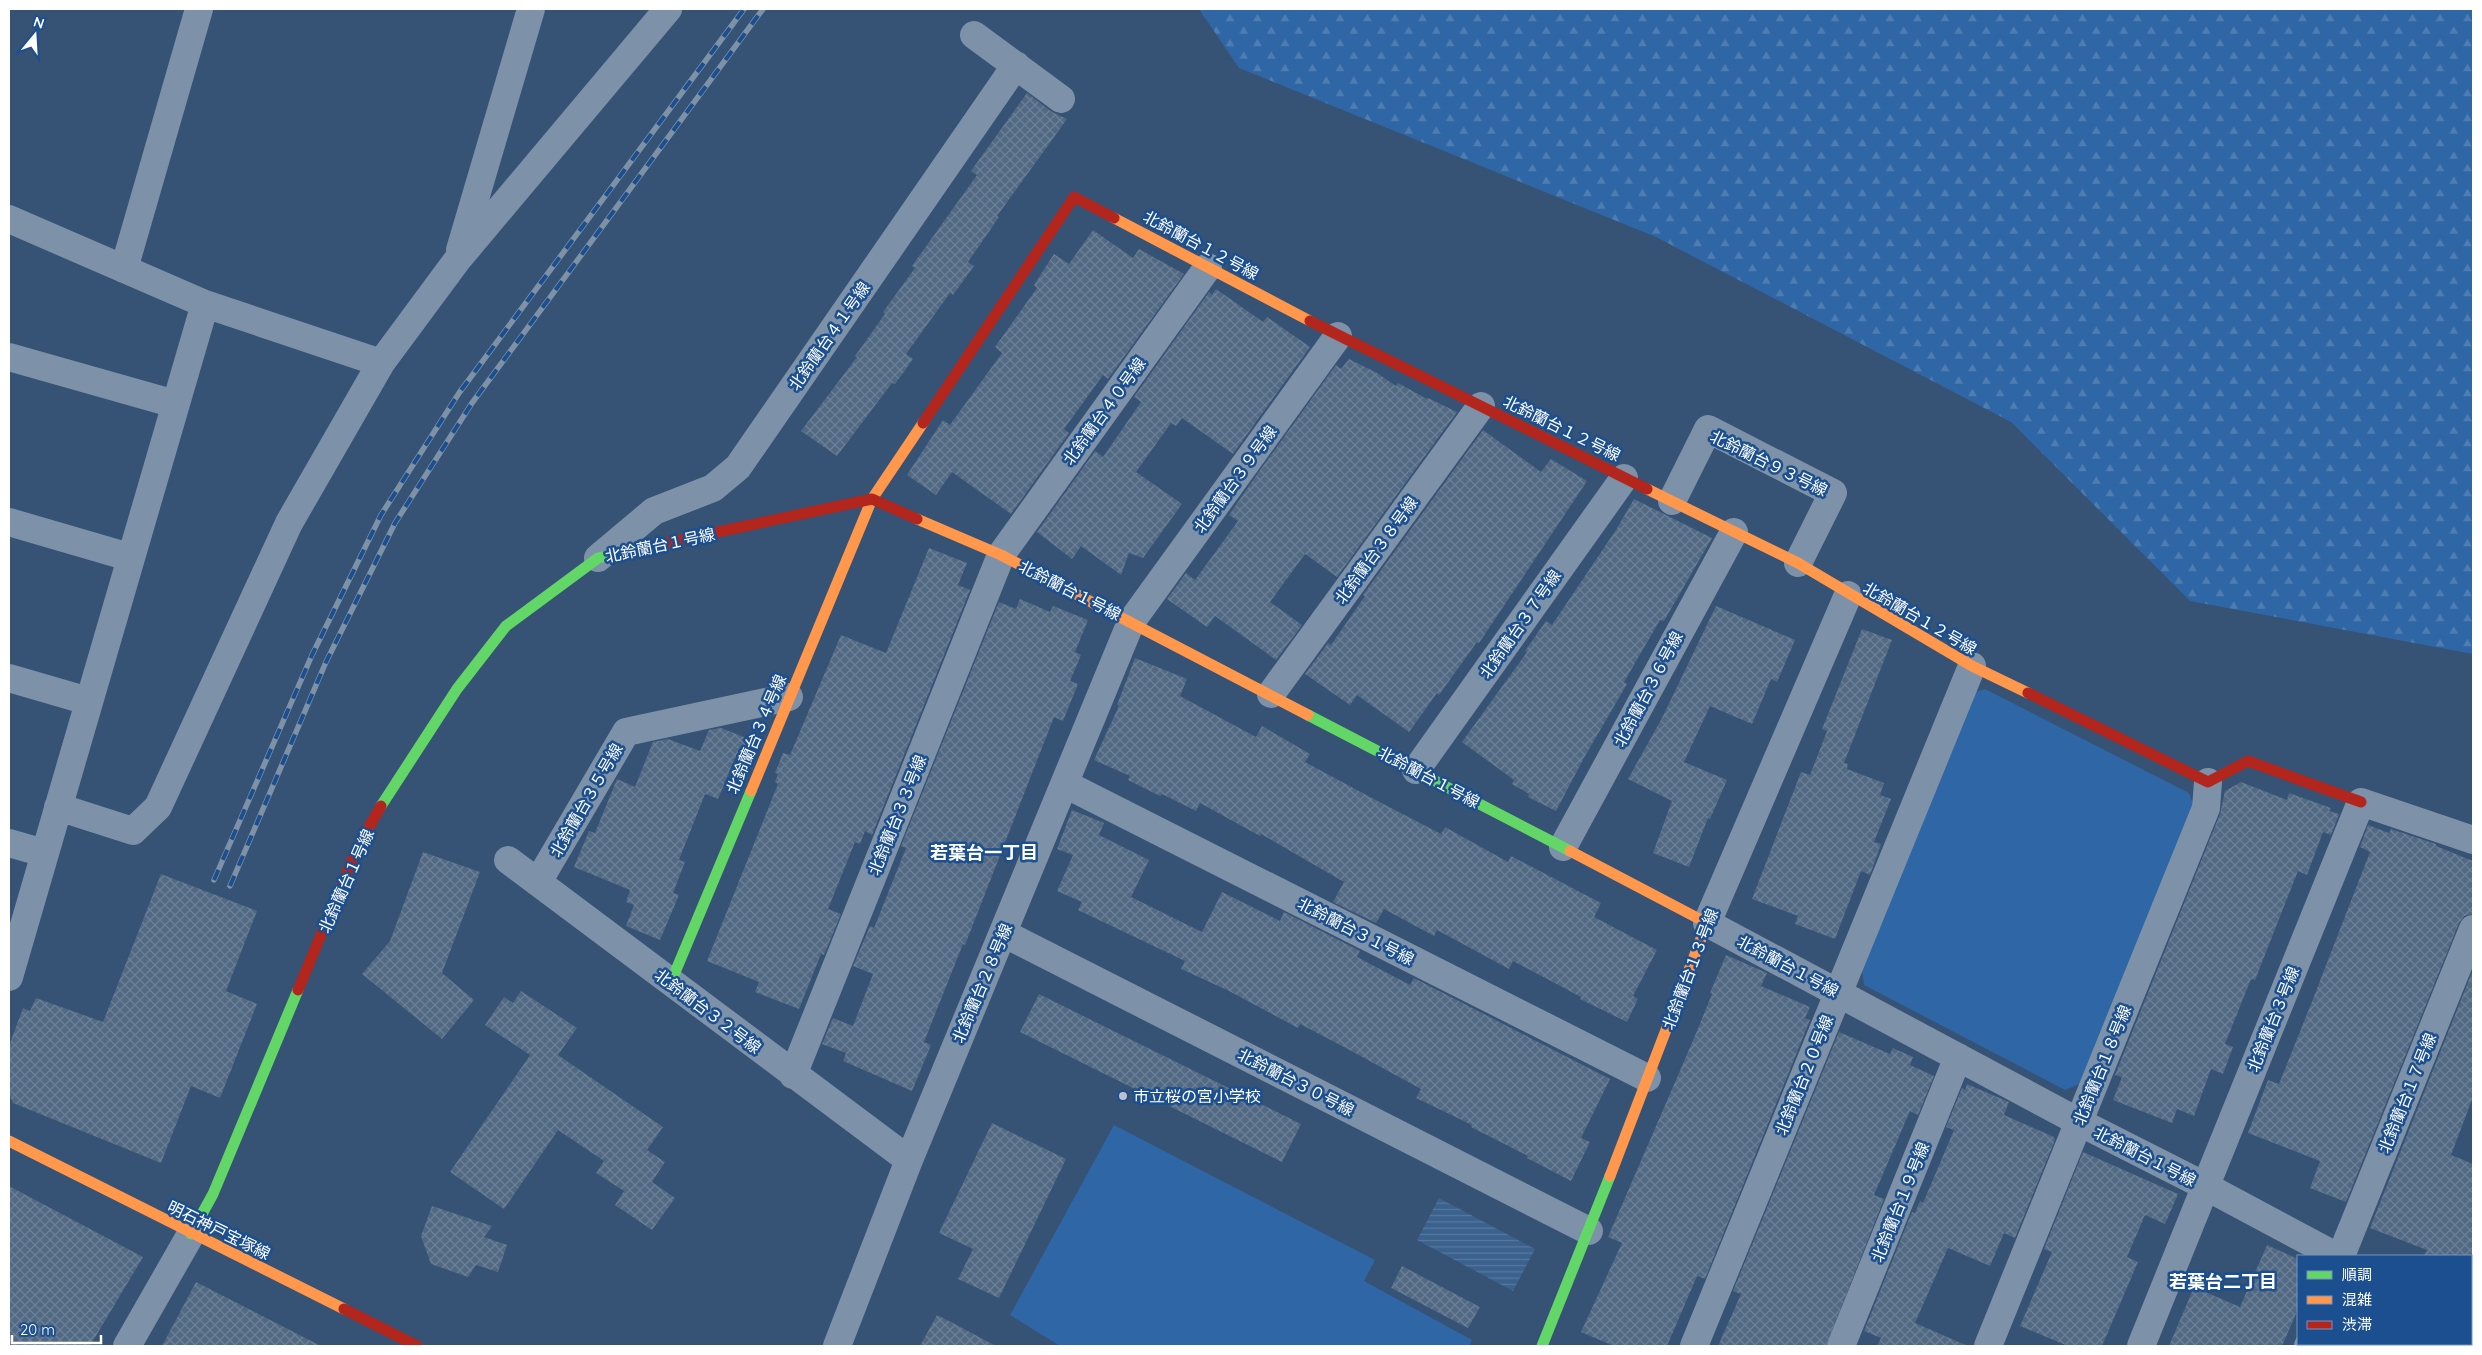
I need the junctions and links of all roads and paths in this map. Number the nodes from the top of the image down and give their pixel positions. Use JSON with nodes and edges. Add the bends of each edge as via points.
{"nodes":[{"id":1,"x":200,"y":9,"type":"edge"},
{"id":2,"x":531,"y":9,"type":"edge"},
{"id":3,"x":663,"y":13,"type":"edge"},
{"id":4,"x":974,"y":35,"type":"dead end"},
{"id":5,"x":1016,"y":65,"type":"junction"},
{"id":6,"x":1062,"y":99,"type":"dead end"},
{"id":7,"x":9,"y":219,"type":"edge"},
{"id":8,"x":458,"y":259,"type":"junction"},
{"id":9,"x":1208,"y":267,"type":"junction"},
{"id":10,"x":124,"y":268,"type":"junction"},
{"id":11,"x":205,"y":304,"type":"junction"},
{"id":12,"x":1338,"y":336,"type":"junction"},
{"id":13,"x":9,"y":358,"type":"edge"},
{"id":14,"x":381,"y":363,"type":"junction"},
{"id":15,"x":175,"y":404,"type":"junction"},
{"id":16,"x":1481,"y":406,"type":"junction"},
{"id":17,"x":1624,"y":478,"type":"junction"},
{"id":18,"x":872,"y":499,"type":"junction"},
{"id":19,"x":1672,"y":501,"type":"junction"},
{"id":20,"x":9,"y":522,"type":"edge"},
{"id":21,"x":1734,"y":532,"type":"junction"},
{"id":22,"x":1001,"y":555,"type":"junction"},
{"id":23,"x":130,"y":557,"type":"junction"},
{"id":24,"x":598,"y":558,"type":"junction"},
{"id":25,"x":1798,"y":563,"type":"junction"},
{"id":26,"x":1848,"y":595,"type":"junction"},
{"id":27,"x":1131,"y":622,"type":"junction"},
{"id":28,"x":1972,"y":666,"type":"junction"},
{"id":29,"x":9,"y":678,"type":"edge"},
{"id":30,"x":1270,"y":694,"type":"junction"},
{"id":31,"x":789,"y":697,"type":"junction"},
{"id":32,"x":88,"y":701,"type":"junction"},
{"id":33,"x":1416,"y":770,"type":"junction"},
{"id":34,"x":2208,"y":782,"type":"junction"},
{"id":35,"x":1065,"y":784,"type":"junction"},
{"id":36,"x":2361,"y":802,"type":"junction"},
{"id":37,"x":58,"y":808,"type":"junction"},
{"id":38,"x":2473,"y":840,"type":"edge"},
{"id":39,"x":9,"y":843,"type":"edge"},
{"id":40,"x":1563,"y":847,"type":"junction"},
{"id":41,"x":44,"y":852,"type":"junction"},
{"id":42,"x":508,"y":860,"type":"dead end"},
{"id":43,"x":538,"y":882,"type":"junction"},
{"id":44,"x":1706,"y":923,"type":"junction"},
{"id":45,"x":2473,"y":929,"type":"edge"},
{"id":46,"x":1004,"y":933,"type":"junction"},
{"id":47,"x":9,"y":977,"type":"edge"},
{"id":48,"x":671,"y":982,"type":"junction"},
{"id":49,"x":1837,"y":993,"type":"junction"},
{"id":50,"x":1958,"y":1057,"type":"junction"},
{"id":51,"x":793,"y":1075,"type":"junction"},
{"id":52,"x":1647,"y":1078,"type":"junction"},
{"id":53,"x":2079,"y":1122,"type":"junction"},
{"id":54,"x":9,"y":1141,"type":"edge"},
{"id":55,"x":909,"y":1160,"type":"junction"},
{"id":56,"x":2205,"y":1186,"type":"junction"},
{"id":57,"x":1589,"y":1231,"type":"junction"},
{"id":58,"x":190,"y":1234,"type":"junction"},
{"id":59,"x":2334,"y":1255,"type":"edge"},
{"id":60,"x":2341,"y":1255,"type":"edge"},
{"id":61,"x":127,"y":1346,"type":"edge"},
{"id":62,"x":417,"y":1346,"type":"edge"},
{"id":63,"x":837,"y":1346,"type":"edge"},
{"id":64,"x":1542,"y":1346,"type":"edge"},
{"id":65,"x":1694,"y":1346,"type":"edge"},
{"id":66,"x":1841,"y":1346,"type":"edge"},
{"id":67,"x":1988,"y":1346,"type":"edge"},
{"id":68,"x":2141,"y":1346,"type":"edge"}],
"edges":[{"from":1,"to":10,"type":"street"},
{"from":2,"to":8,"type":"street"},
{"from":3,"to":8,"type":"street"},
{"from":4,"to":5,"type":"street"},
{"from":5,"to":6,"type":"street"},
{"from":5,"to":24,"type":"street","name":"北鈴蘭台４１号線","via":[[738,466],[713,488],[654,511]]},
{"from":7,"to":10,"type":"street"},
{"from":8,"to":14,"type":"street"},
{"from":9,"to":12,"type":"street","name":"北鈴蘭台１２号線"},
{"from":9,"to":18,"type":"street","name":"北鈴蘭台１２号線","via":[[1074,197]]},
{"from":9,"to":22,"type":"street","name":"北鈴蘭台４０号線"},
{"from":10,"to":11,"type":"street"},
{"from":11,"to":14,"type":"street"},
{"from":11,"to":15,"type":"street"},
{"from":12,"to":16,"type":"street","name":"北鈴蘭台１２号線"},
{"from":12,"to":27,"type":"street","name":"北鈴蘭台３９号線"},
{"from":13,"to":15,"type":"street"},
{"from":14,"to":37,"type":"street","via":[[289,523],[158,807],[133,831]]},
{"from":15,"to":23,"type":"street"},
{"from":16,"to":17,"type":"street","name":"北鈴蘭台１２号線"},
{"from":16,"to":30,"type":"street","name":"北鈴蘭台３８号線"},
{"from":17,"to":19,"type":"street","name":"北鈴蘭台１２号線"},
{"from":17,"to":33,"type":"street","name":"北鈴蘭台３７号線"},
{"from":18,"to":22,"type":"street","name":"北鈴蘭台１号線"},
{"from":18,"to":24,"type":"street","name":"北鈴蘭台１号線"},
{"from":18,"to":31,"type":"street","name":"北鈴蘭台３４号線"},
{"from":19,"to":21,"type":"street","name":"北鈴蘭台１２号線"},
{"from":19,"to":25,"type":"street","name":"北鈴蘭台９３号線","via":[[1708,429],[1833,493]]},
{"from":20,"to":23,"type":"street"},
{"from":21,"to":25,"type":"street","name":"北鈴蘭台１２号線"},
{"from":21,"to":40,"type":"street","name":"北鈴蘭台３６号線"},
{"from":22,"to":27,"type":"street","name":"北鈴蘭台１号線"},
{"from":22,"to":51,"type":"street","name":"北鈴蘭台３３号線"},
{"from":23,"to":32,"type":"street"},
{"from":24,"to":58,"type":"street","name":"北鈴蘭台１号線","via":[[506,626],[457,689],[397,778],[358,846],[214,1194]]},
{"from":25,"to":26,"type":"street","name":"北鈴蘭台１２号線"},
{"from":26,"to":28,"type":"street","name":"北鈴蘭台１２号線"},
{"from":26,"to":44,"type":"street","name":"北鈴蘭台１３号線"},
{"from":27,"to":30,"type":"street","name":"北鈴蘭台１号線"},
{"from":27,"to":35,"type":"street","name":"北鈴蘭台２８号線"},
{"from":28,"to":34,"type":"street","name":"北鈴蘭台１２号線"},
{"from":28,"to":49,"type":"street","name":"北鈴蘭台２０号線"},
{"from":29,"to":32,"type":"street"},
{"from":30,"to":33,"type":"street","name":"北鈴蘭台１号線"},
{"from":31,"to":43,"type":"street","name":"北鈴蘭台３５号線","via":[[626,732]]},
{"from":31,"to":48,"type":"street","name":"北鈴蘭台３４号線"},
{"from":32,"to":37,"type":"street"},
{"from":33,"to":40,"type":"street","name":"北鈴蘭台１号線"},
{"from":34,"to":36,"type":"street","via":[[2248,761]]},
{"from":34,"to":53,"type":"street","name":"北鈴蘭台１８号線","via":[[2206,808]]},
{"from":35,"to":46,"type":"street","name":"北鈴蘭台２８号線"},
{"from":35,"to":52,"type":"street","name":"北鈴蘭台３１号線"},
{"from":36,"to":38,"type":"street"},
{"from":36,"to":56,"type":"street","name":"北鈴蘭台３号線"},
{"from":37,"to":41,"type":"street"},
{"from":39,"to":41,"type":"street"},
{"from":40,"to":44,"type":"street","name":"北鈴蘭台１号線"},
{"from":41,"to":47,"type":"street"},
{"from":42,"to":43,"type":"street","name":"北鈴蘭台３２号線"},
{"from":43,"to":48,"type":"street","name":"北鈴蘭台３２号線"},
{"from":44,"to":49,"type":"street","name":"北鈴蘭台１号線"},
{"from":44,"to":52,"type":"street","name":"北鈴蘭台１３号線"},
{"from":45,"to":60,"type":"street","name":"北鈴蘭台１７号線"},
{"from":46,"to":55,"type":"street","name":"北鈴蘭台２８号線"},
{"from":46,"to":57,"type":"street","name":"北鈴蘭台３０号線"},
{"from":48,"to":51,"type":"street","name":"北鈴蘭台３２号線"},
{"from":49,"to":50,"type":"street","name":"北鈴蘭台１号線"},
{"from":49,"to":65,"type":"street","name":"北鈴蘭台２０号線"},
{"from":50,"to":53,"type":"street","name":"北鈴蘭台１号線"},
{"from":50,"to":66,"type":"street","name":"北鈴蘭台１９号線"},
{"from":51,"to":55,"type":"street","name":"北鈴蘭台３２号線"},
{"from":52,"to":57,"type":"street","name":"北鈴蘭台１３号線"},
{"from":53,"to":56,"type":"street","name":"北鈴蘭台１号線"},
{"from":53,"to":67,"type":"street","name":"北鈴蘭台１８号線"},
{"from":54,"to":58,"type":"street","name":"明石神戸宝塚線"},
{"from":55,"to":63,"type":"street","name":"北鈴蘭台２８号線"},
{"from":56,"to":59,"type":"street","name":"北鈴蘭台１号線"},
{"from":56,"to":68,"type":"street","name":"北鈴蘭台３号線"},
{"from":57,"to":64,"type":"street","name":"北鈴蘭台１３号線"},
{"from":58,"to":61,"type":"street","name":"北鈴蘭台１号線"},
{"from":58,"to":62,"type":"street","name":"明石神戸宝塚線"}]}
